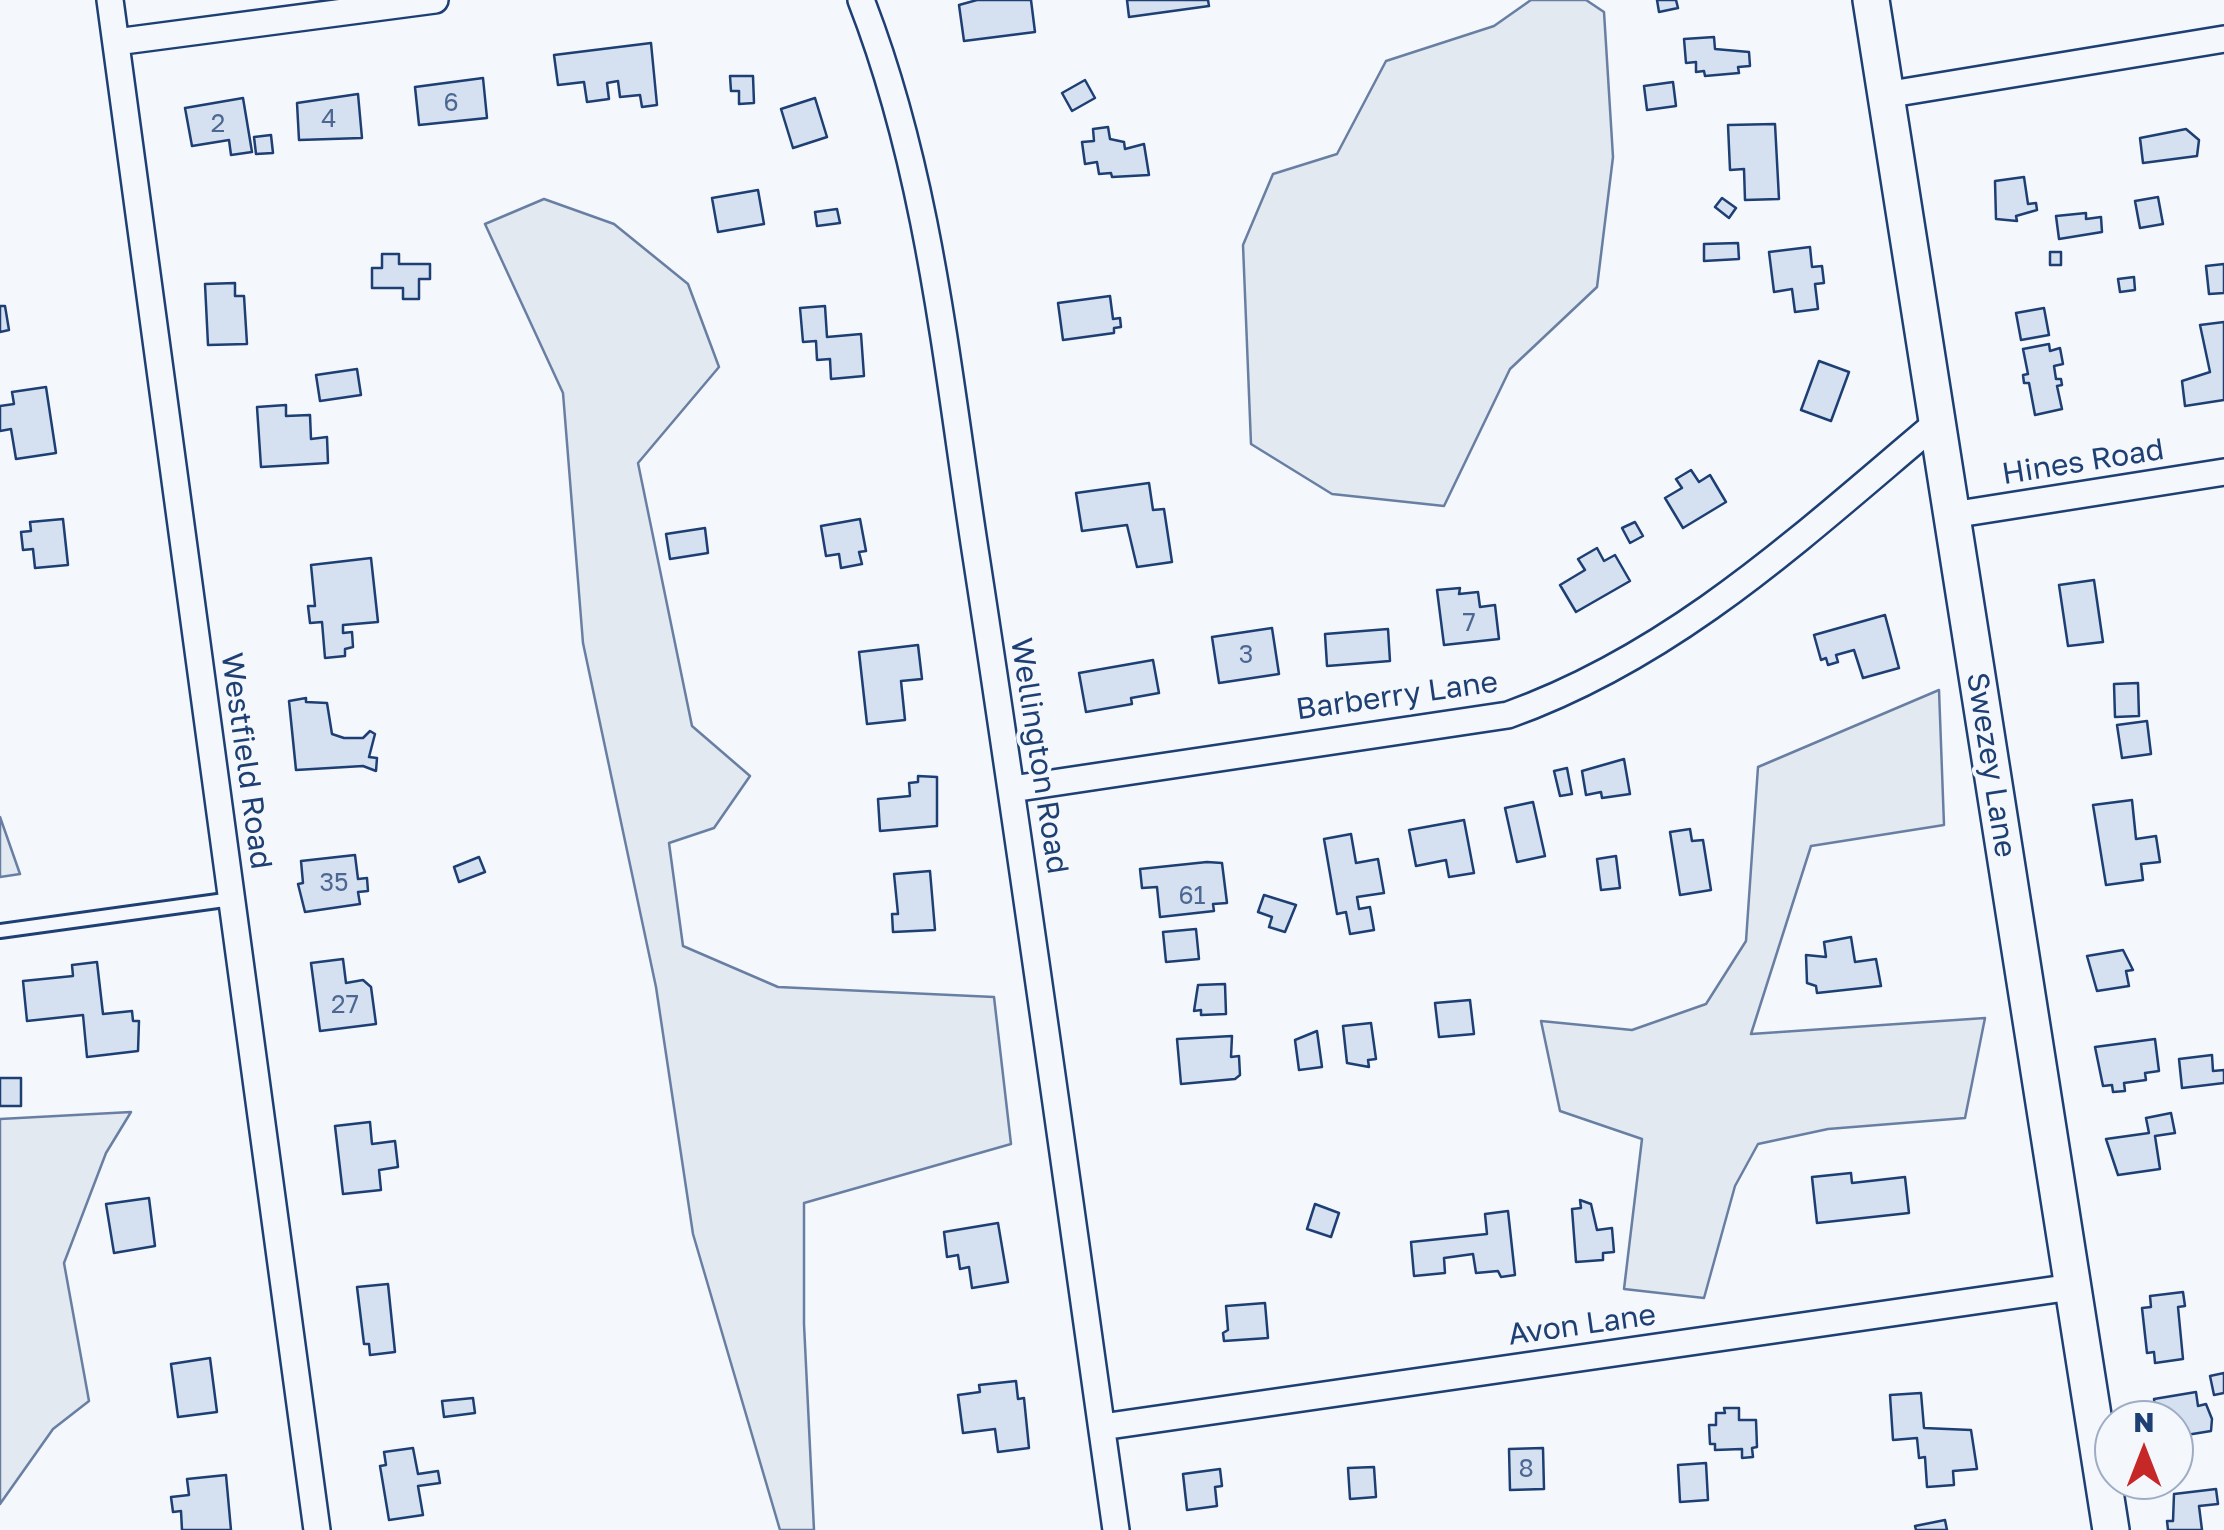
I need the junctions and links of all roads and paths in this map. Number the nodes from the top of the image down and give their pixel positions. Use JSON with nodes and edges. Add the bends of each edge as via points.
{"nodes":[{"id":1,"x":110,"y":0,"type":"edge"},
{"id":2,"x":434,"y":0,"type":"edge"},
{"id":3,"x":860,"y":0,"type":"edge"},
{"id":4,"x":1871,"y":0,"type":"edge"},
{"id":5,"x":2224,"y":38,"type":"edge"},
{"id":6,"x":116,"y":42,"type":"junction"},
{"id":7,"x":1885,"y":95,"type":"junction"},
{"id":8,"x":1940,"y":420,"type":"junction"},
{"id":9,"x":2224,"y":472,"type":"edge"},
{"id":10,"x":1952,"y":515,"type":"junction"},
{"id":11,"x":1012,"y":790,"type":"junction"},
{"id":12,"x":232,"y":899,"type":"junction"},
{"id":13,"x":0,"y":931,"type":"edge"},
{"id":14,"x":2072,"y":1287,"type":"junction"},
{"id":15,"x":1102,"y":1427,"type":"junction"},
{"id":16,"x":317,"y":1530,"type":"edge"},
{"id":17,"x":1116,"y":1530,"type":"edge"},
{"id":18,"x":2112,"y":1530,"type":"edge"}],
"edges":[{"from":1,"to":6,"type":"street","name":"Westfield Road"},
{"from":2,"to":6,"type":"street"},
{"from":3,"to":11,"type":"street","name":"Wellington Road","via":[[891,78],[920,194]]},
{"from":4,"to":7,"type":"street","name":"Swezey Lane"},
{"from":5,"to":7,"type":"street"},
{"from":6,"to":12,"type":"street","name":"Westfield Road"},
{"from":7,"to":8,"type":"street","name":"Swezey Lane"},
{"from":8,"to":10,"type":"street","name":"Swezey Lane"},
{"from":8,"to":11,"type":"street","name":"Barberry Lane","via":[[1710,606],[1614,671],[1564,695],[1508,715]]},
{"from":9,"to":10,"type":"street","name":"Hines Road"},
{"from":10,"to":14,"type":"street","name":"Swezey Lane"},
{"from":11,"to":15,"type":"street","name":"Wellington Road"},
{"from":12,"to":13,"type":"lane"},
{"from":12,"to":16,"type":"street","name":"Westfield Road"},
{"from":14,"to":15,"type":"street","name":"Avon Lane"},
{"from":14,"to":18,"type":"street","name":"Swezey Lane"},
{"from":15,"to":17,"type":"street","name":"Wellington Road"}]}
